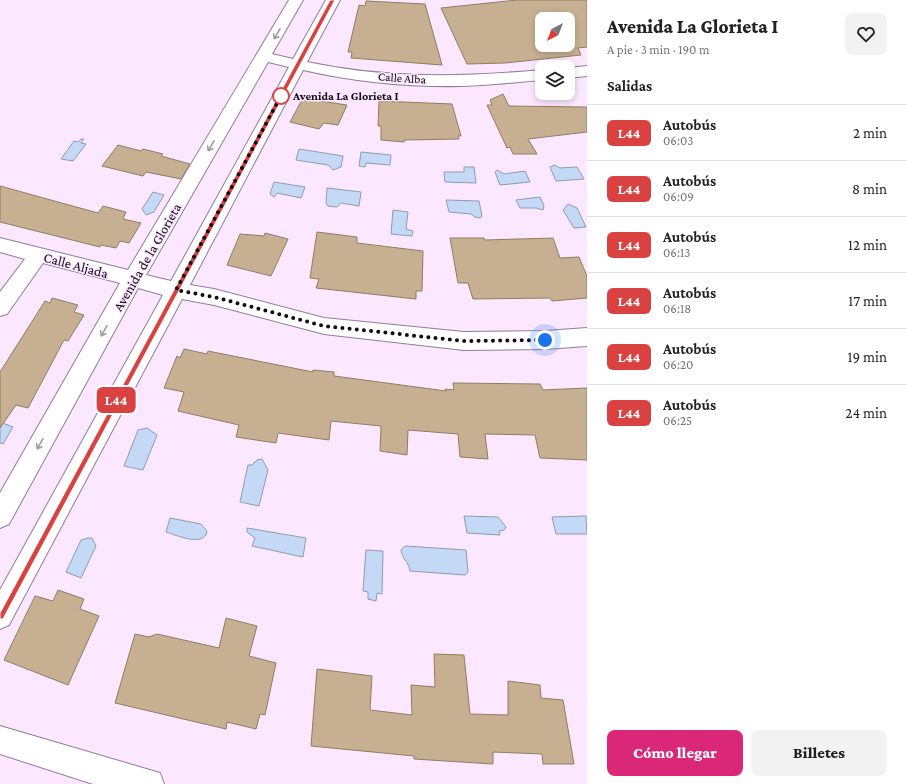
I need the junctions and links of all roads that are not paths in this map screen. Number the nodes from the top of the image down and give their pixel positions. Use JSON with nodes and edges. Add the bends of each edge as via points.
{"nodes":[{"id":1,"x":296,"y":0,"type":"edge"},
{"id":2,"x":333,"y":0,"type":"edge"},
{"id":3,"x":263,"y":56,"type":"junction"},
{"id":4,"x":297,"y":66,"type":"junction"},
{"id":5,"x":587,"y":71,"type":"edge"},
{"id":6,"x":575,"y":72,"type":"edge"},
{"id":7,"x":535,"y":76,"type":"edge"},
{"id":8,"x":0,"y":245,"type":"edge"},
{"id":9,"x":38,"y":255,"type":"junction"},
{"id":10,"x":142,"y":282,"type":"junction"},
{"id":11,"x":176,"y":290,"type":"junction"},
{"id":12,"x":0,"y":308,"type":"edge"},
{"id":13,"x":587,"y":337,"type":"edge"},
{"id":14,"x":0,"y":516,"type":"edge"},
{"id":15,"x":0,"y":616,"type":"edge"},
{"id":16,"x":0,"y":740,"type":"edge"},
{"id":17,"x":148,"y":784,"type":"edge"}],
"edges":[{"from":1,"to":3,"type":"street","name":"Avenida de la Glorieta","one_way":true},
{"from":2,"to":4,"type":"street"},
{"from":3,"to":4,"type":"street","name":"Calle Alba"},
{"from":3,"to":10,"type":"street","name":"Avenida de la Glorieta","one_way":true},
{"from":4,"to":7,"type":"street","name":"Calle Alba","via":[[420,80],[462,81]]},
{"from":4,"to":11,"type":"street"},
{"from":5,"to":6,"type":"street"},
{"from":8,"to":9,"type":"street","name":"Calle Aljada"},
{"from":9,"to":10,"type":"street","name":"Calle Aljada"},
{"from":9,"to":12,"type":"street"},
{"from":10,"to":11,"type":"street","name":"Calle Aljada"},
{"from":10,"to":14,"type":"street","name":"Avenida de la Glorieta","one_way":true},
{"from":11,"to":13,"type":"street","name":"Calle Aljada","via":[[214,297],[324,326],[464,341]]},
{"from":11,"to":15,"type":"street"},
{"from":16,"to":17,"type":"street","via":[[124,779]]}]}
